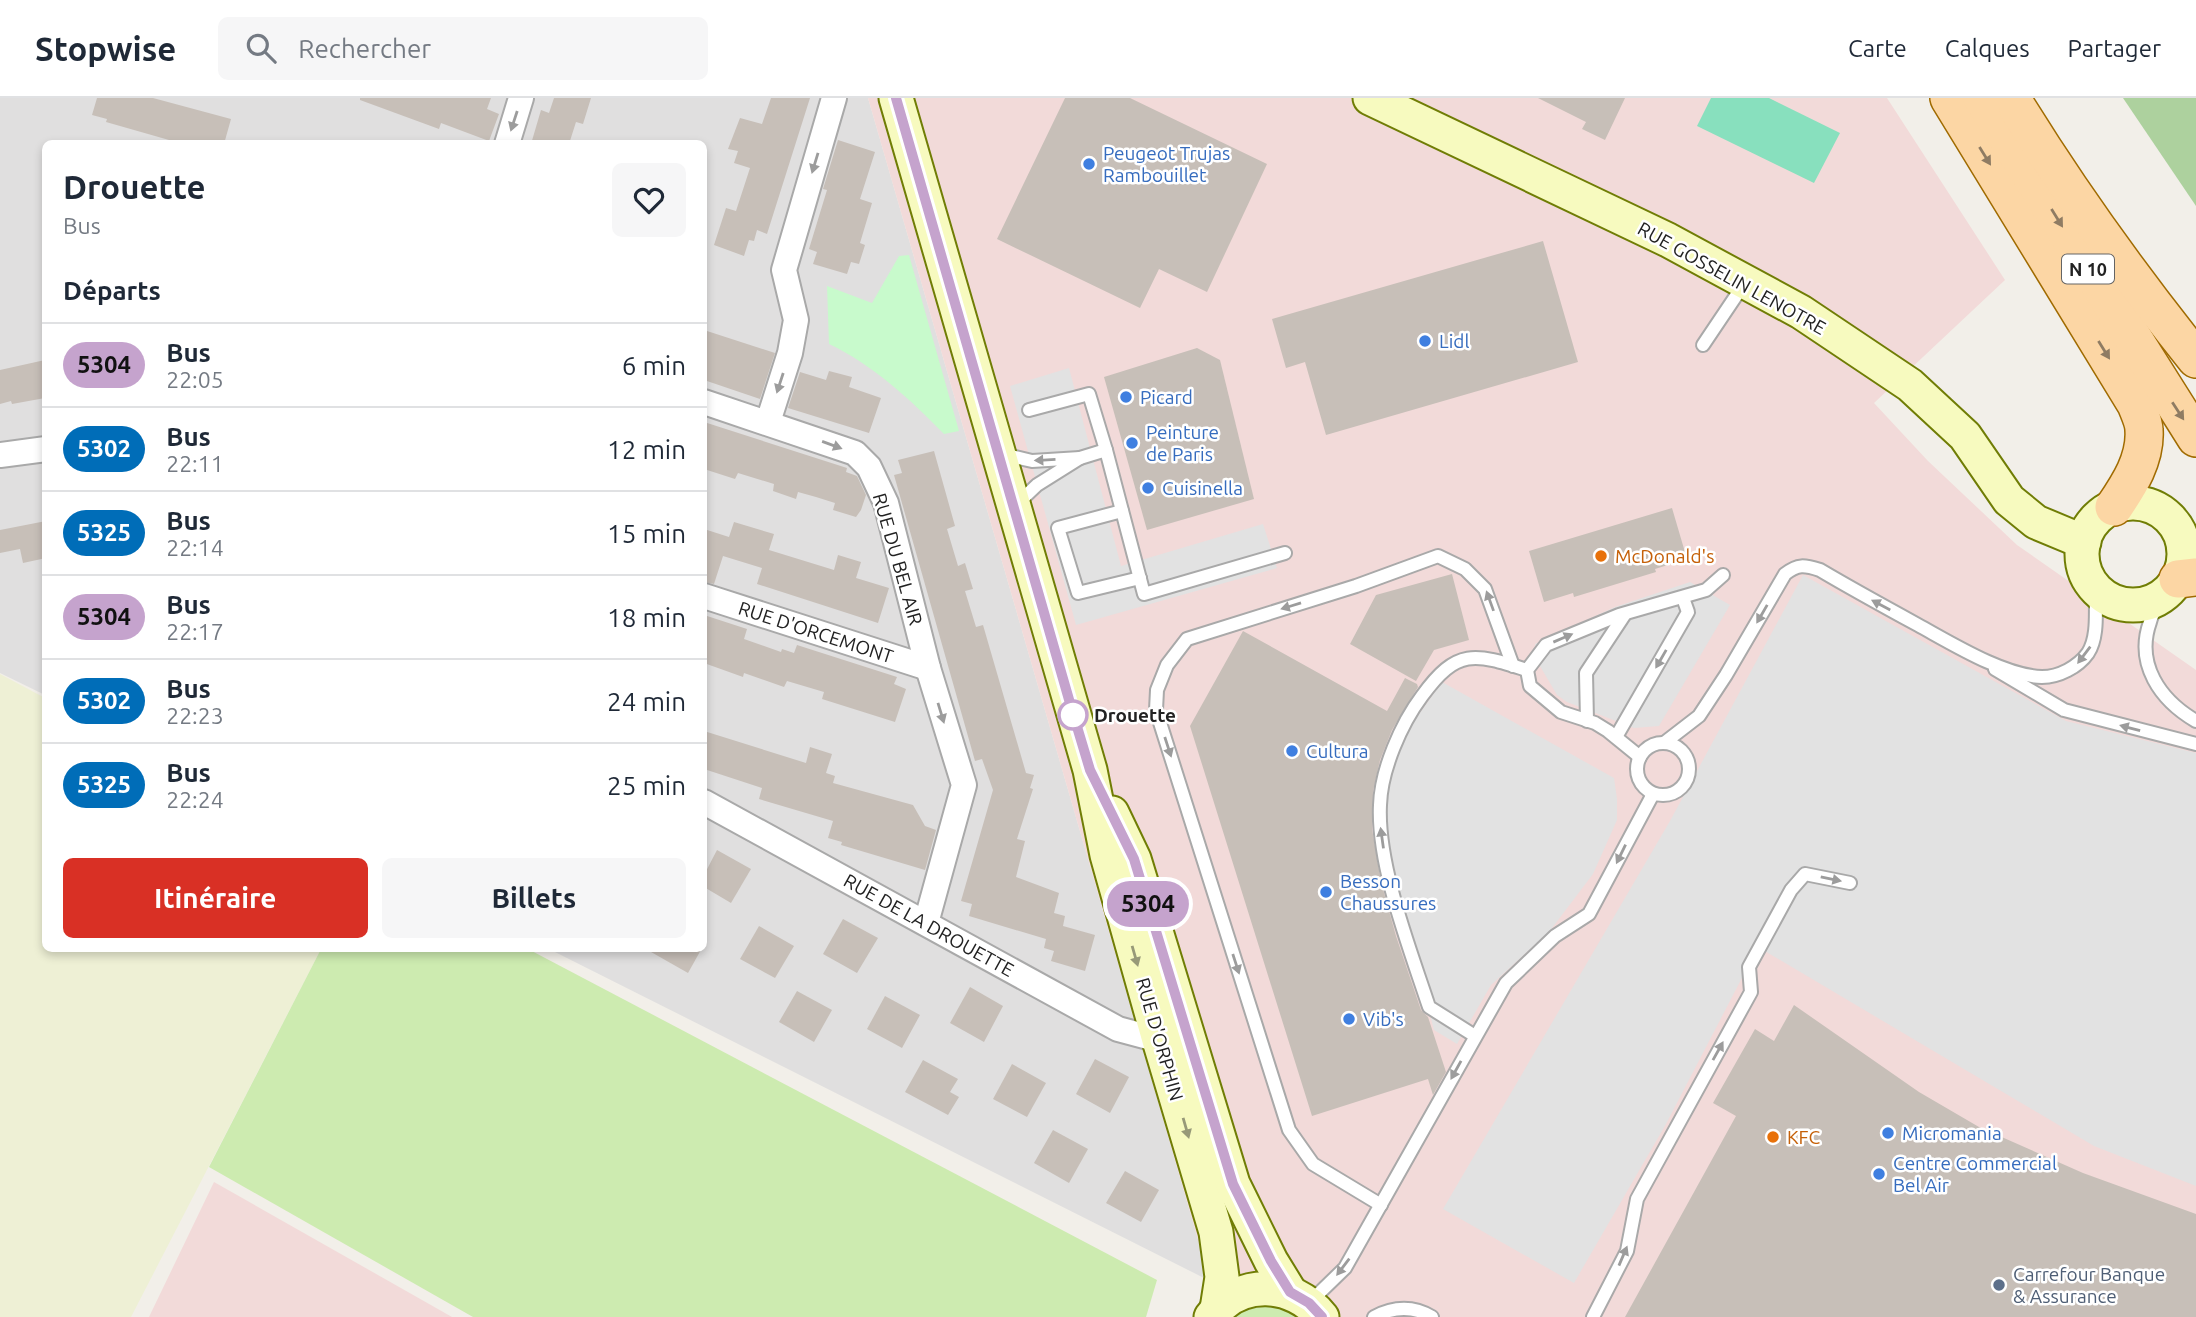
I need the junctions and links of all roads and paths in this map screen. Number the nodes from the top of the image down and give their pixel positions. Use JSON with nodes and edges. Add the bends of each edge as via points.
{"nodes":[{"id":1,"x":521,"y":98,"type":"edge"},
{"id":2,"x":834,"y":98,"type":"edge"},
{"id":3,"x":896,"y":98,"type":"edge"},
{"id":4,"x":1370,"y":98,"type":"edge"},
{"id":5,"x":1949,"y":98,"type":"edge"},
{"id":6,"x":1982,"y":98,"type":"edge"},
{"id":7,"x":2012,"y":98,"type":"edge"},
{"id":8,"x":508,"y":140,"type":"edge"},
{"id":9,"x":1746,"y":282,"type":"junction"},
{"id":10,"x":1703,"y":345,"type":"dead end"},
{"id":11,"x":2196,"y":359,"type":"edge"},
{"id":12,"x":707,"y":403,"type":"edge"},
{"id":13,"x":1029,"y":410,"type":"dead end"},
{"id":14,"x":768,"y":422,"type":"junction"},
{"id":15,"x":2196,"y":438,"type":"edge"},
{"id":16,"x":42,"y":450,"type":"edge"},
{"id":17,"x":1106,"y":450,"type":"junction"},
{"id":18,"x":998,"y":453,"type":"junction"},
{"id":19,"x":0,"y":455,"type":"edge"},
{"id":20,"x":1080,"y":458,"type":"junction"},
{"id":21,"x":1014,"y":507,"type":"junction"},
{"id":22,"x":2114,"y":507,"type":"junction"},
{"id":23,"x":1122,"y":511,"type":"junction"},
{"id":24,"x":2084,"y":542,"type":"junction"},
{"id":25,"x":1285,"y":553,"type":"dead end"},
{"id":26,"x":1723,"y":575,"type":"dead end"},
{"id":27,"x":1140,"y":578,"type":"junction"},
{"id":28,"x":2179,"y":584,"type":"edge"},
{"id":29,"x":2096,"y":590,"type":"junction"},
{"id":30,"x":707,"y":597,"type":"edge"},
{"id":31,"x":1683,"y":598,"type":"junction"},
{"id":32,"x":1625,"y":614,"type":"junction"},
{"id":33,"x":1974,"y":656,"type":"junction"},
{"id":34,"x":1513,"y":666,"type":"junction"},
{"id":35,"x":928,"y":668,"type":"junction"},
{"id":36,"x":1527,"y":670,"type":"junction"},
{"id":37,"x":1591,"y":722,"type":"junction"},
{"id":38,"x":2196,"y":722,"type":"edge"},
{"id":39,"x":1616,"y":737,"type":"junction"},
{"id":40,"x":1664,"y":743,"type":"junction"},
{"id":41,"x":2196,"y":744,"type":"edge"},
{"id":42,"x":1640,"y":757,"type":"junction"},
{"id":43,"x":1653,"y":794,"type":"junction"},
{"id":44,"x":707,"y":804,"type":"edge"},
{"id":45,"x":1850,"y":883,"type":"dead end"},
{"id":46,"x":926,"y":923,"type":"junction"},
{"id":47,"x":1475,"y":1035,"type":"junction"},
{"id":48,"x":1174,"y":1041,"type":"junction"},
{"id":49,"x":1381,"y":1205,"type":"junction"},
{"id":50,"x":1307,"y":1304,"type":"edge"},
{"id":51,"x":1214,"y":1313,"type":"edge"},
{"id":52,"x":1374,"y":1317,"type":"edge"},
{"id":53,"x":1432,"y":1317,"type":"edge"},
{"id":54,"x":1593,"y":1317,"type":"edge"}],
"edges":[{"from":1,"to":8,"type":"street","one_way":true},
{"from":2,"to":14,"type":"street","one_way":true,"via":[[784,270],[796,320]]},
{"from":3,"to":18,"type":"main road","name":"RUE D'ORPHIN"},
{"from":4,"to":9,"type":"main road","name":"RUE GOSSELIN LENOTRE"},
{"from":5,"to":22,"type":"main road","one_way":true,"via":[[2136,404],[2144,430],[2140,463]]},
{"from":6,"to":15,"type":"main road","number":"N 10","one_way":true},
{"from":7,"to":11,"type":"main road","number":"N 10","via":[[2086,212]]},
{"from":9,"to":10,"type":"lane"},
{"from":9,"to":24,"type":"main road","name":"RUE GOSSELIN LENOTRE","via":[[1801,312],[1910,386],[1965,436],[2009,500],[2036,522]]},
{"from":12,"to":14,"type":"street","name":"RUE DU BEL AIR"},
{"from":13,"to":17,"type":"lane","via":[[1089,394]]},
{"from":14,"to":35,"type":"street","name":"RUE DU BEL AIR","one_way":true,"via":[[855,453],[869,467],[886,503]]},
{"from":16,"to":19,"type":"street"},
{"from":17,"to":20,"type":"lane"},
{"from":17,"to":23,"type":"lane"},
{"from":20,"to":18,"type":"lane","one_way":true,"via":[[1031,461]]},
{"from":18,"to":21,"type":"main road","name":"RUE D'ORPHIN"},
{"from":20,"to":21,"type":"lane","via":[[1037,485]]},
{"from":21,"to":48,"type":"main road","name":"RUE D'ORPHIN","via":[[1090,770],[1107,855]]},
{"from":22,"to":24,"type":"main road","via":[[2100,515]]},
{"from":22,"to":28,"type":"main road","via":[[2145,505],[2171,520],[2184,548]]},
{"from":23,"to":27,"type":"lane"},
{"from":23,"to":27,"type":"lane","via":[[1058,528],[1078,593]]},
{"from":24,"to":29,"type":"main road","via":[[2082,559]]},
{"from":25,"to":27,"type":"lane","via":[[1144,594]]},
{"from":26,"to":31,"type":"lane","via":[[1706,590]]},
{"from":28,"to":29,"type":"main road","via":[[2134,606],[2120,604]]},
{"from":28,"to":38,"type":"lane","via":[[2150,622],[2144,650],[2150,674],[2162,694]]},
{"from":29,"to":33,"type":"lane","one_way":true,"via":[[2094,640],[2075,666],[2043,677]]},
{"from":30,"to":35,"type":"street","name":"RUE D'ORCEMONT"},
{"from":31,"to":32,"type":"lane"},
{"from":31,"to":39,"type":"lane","one_way":true,"via":[[1688,612]]},
{"from":36,"to":32,"type":"lane","one_way":true,"via":[[1546,645]]},
{"from":32,"to":37,"type":"lane","via":[[1586,673]]},
{"from":33,"to":40,"type":"lane","one_way":true,"via":[[1820,569],[1794,567],[1785,574],[1699,716]]},
{"from":41,"to":33,"type":"lane","one_way":true,"via":[[2064,710]]},
{"from":34,"to":36,"type":"lane"},
{"from":47,"to":34,"type":"lane","one_way":true,"via":[[1429,1007],[1393,893],[1381,837],[1380,803],[1390,755],[1439,673],[1462,659],[1490,658]]},
{"from":34,"to":49,"type":"lane","one_way":true,"via":[[1485,589],[1465,569],[1438,556],[1187,639],[1167,665],[1157,690],[1156,710],[1289,1130],[1313,1164]]},
{"from":35,"to":46,"type":"street","name":"RUE DU BEL AIR","one_way":true,"via":[[964,785]]},
{"from":36,"to":37,"type":"lane","via":[[1530,686],[1561,712]]},
{"from":37,"to":39,"type":"lane"},
{"from":39,"to":42,"type":"lane"},
{"from":40,"to":42,"type":"lane","via":[[1650,746]]},
{"from":40,"to":43,"type":"lane","via":[[1678,747],[1689,766],[1685,784],[1670,795]]},
{"from":42,"to":43,"type":"lane","via":[[1637,771]]},
{"from":43,"to":47,"type":"lane","one_way":true,"via":[[1589,914],[1555,936],[1506,983]]},
{"from":44,"to":46,"type":"street","name":"RUE DE LA DROUETTE"},
{"from":54,"to":45,"type":"lane","one_way":true,"via":[[1627,1251],[1637,1199],[1751,992],[1749,967],[1791,890],[1805,874]]},
{"from":46,"to":48,"type":"street","name":"RUE DE LA DROUETTE","via":[[1118,1029]]},
{"from":47,"to":49,"type":"lane","one_way":true},
{"from":48,"to":50,"type":"main road","name":"RUE D'ORPHIN","via":[[1233,1184],[1271,1261]]},
{"from":48,"to":51,"type":"main road","name":"RUE D'ORPHIN","one_way":true,"via":[[1216,1232],[1222,1277]]},
{"from":49,"to":50,"type":"lane","one_way":true,"via":[[1345,1268]]},
{"from":50,"to":51,"type":"main road","via":[[1271,1287],[1233,1296]]},
{"from":52,"to":53,"type":"lane","via":[[1407,1308]]}]}
